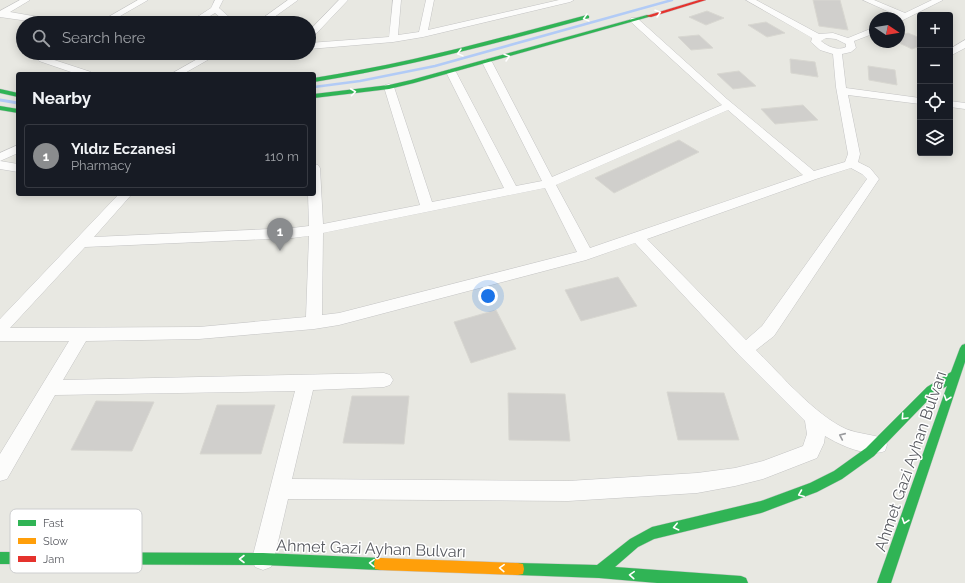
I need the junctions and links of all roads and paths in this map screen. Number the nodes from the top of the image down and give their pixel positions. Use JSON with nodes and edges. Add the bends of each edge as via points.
{"nodes":[{"id":1,"x":26,"y":0,"type":"edge"},
{"id":2,"x":144,"y":0,"type":"edge"},
{"id":3,"x":219,"y":0,"type":"edge"},
{"id":4,"x":294,"y":0,"type":"edge"},
{"id":5,"x":344,"y":0,"type":"edge"},
{"id":6,"x":397,"y":0,"type":"edge"},
{"id":7,"x":430,"y":0,"type":"edge"},
{"id":8,"x":570,"y":0,"type":"edge"},
{"id":9,"x":704,"y":0,"type":"edge"},
{"id":10,"x":750,"y":0,"type":"edge"},
{"id":11,"x":867,"y":0,"type":"edge"},
{"id":12,"x":939,"y":0,"type":"edge"},
{"id":13,"x":540,"y":3,"type":"edge"},
{"id":14,"x":215,"y":9,"type":"junction"},
{"id":15,"x":892,"y":12,"type":"edge"},
{"id":16,"x":1,"y":13,"type":"edge"},
{"id":17,"x":598,"y":14,"type":"dead end"},
{"id":18,"x":18,"y":16,"type":"edge"},
{"id":19,"x":115,"y":16,"type":"edge"},
{"id":20,"x":204,"y":16,"type":"edge"},
{"id":21,"x":224,"y":16,"type":"edge"},
{"id":22,"x":270,"y":16,"type":"edge"},
{"id":23,"x":905,"y":16,"type":"edge"},
{"id":24,"x":634,"y":20,"type":"junction"},
{"id":25,"x":316,"y":29,"type":"edge"},
{"id":26,"x":869,"y":32,"type":"edge"},
{"id":27,"x":423,"y":34,"type":"junction"},
{"id":28,"x":818,"y":38,"type":"junction"},
{"id":29,"x":393,"y":39,"type":"junction"},
{"id":30,"x":847,"y":41,"type":"junction"},
{"id":31,"x":965,"y":42,"type":"edge"},
{"id":32,"x":316,"y":45,"type":"edge"},
{"id":33,"x":836,"y":51,"type":"junction"},
{"id":34,"x":953,"y":52,"type":"edge"},
{"id":35,"x":45,"y":60,"type":"edge"},
{"id":36,"x":202,"y":60,"type":"edge"},
{"id":37,"x":487,"y":62,"type":"junction"},
{"id":38,"x":81,"y":72,"type":"edge"},
{"id":39,"x":180,"y":72,"type":"edge"},
{"id":40,"x":451,"y":72,"type":"junction"},
{"id":41,"x":316,"y":80,"type":"edge"},
{"id":42,"x":389,"y":87,"type":"junction"},
{"id":43,"x":0,"y":91,"type":"edge"},
{"id":44,"x":842,"y":91,"type":"junction"},
{"id":45,"x":16,"y":95,"type":"edge"},
{"id":46,"x":316,"y":96,"type":"edge"},
{"id":47,"x":917,"y":101,"type":"edge"},
{"id":48,"x":953,"y":104,"type":"edge"},
{"id":49,"x":729,"y":106,"type":"junction"},
{"id":50,"x":965,"y":106,"type":"edge"},
{"id":51,"x":0,"y":108,"type":"edge"},
{"id":52,"x":16,"y":111,"type":"edge"},
{"id":53,"x":16,"y":150,"type":"edge"},
{"id":54,"x":0,"y":157,"type":"edge"},
{"id":55,"x":851,"y":163,"type":"junction"},
{"id":56,"x":0,"y":165,"type":"edge"},
{"id":57,"x":16,"y":168,"type":"edge"},
{"id":58,"x":812,"y":176,"type":"junction"},
{"id":59,"x":549,"y":183,"type":"junction"},
{"id":60,"x":512,"y":191,"type":"junction"},
{"id":61,"x":124,"y":196,"type":"edge"},
{"id":62,"x":315,"y":196,"type":"edge"},
{"id":63,"x":427,"y":208,"type":"junction"},
{"id":64,"x":316,"y":230,"type":"junction"},
{"id":65,"x":638,"y":238,"type":"junction"},
{"id":66,"x":81,"y":242,"type":"junction"},
{"id":67,"x":586,"y":255,"type":"junction"},
{"id":68,"x":314,"y":323,"type":"junction"},
{"id":69,"x":0,"y":329,"type":"edge"},
{"id":70,"x":0,"y":335,"type":"edge"},
{"id":71,"x":81,"y":335,"type":"junction"},
{"id":72,"x":965,"y":348,"type":"edge"},
{"id":73,"x":745,"y":350,"type":"junction"},
{"id":74,"x":956,"y":375,"type":"junction"},
{"id":75,"x":384,"y":380,"type":"dead end"},
{"id":76,"x":306,"y":383,"type":"junction"},
{"id":77,"x":50,"y":388,"type":"junction"},
{"id":78,"x":812,"y":415,"type":"junction"},
{"id":79,"x":878,"y":445,"type":"junction"},
{"id":80,"x":0,"y":472,"type":"edge"},
{"id":81,"x":281,"y":489,"type":"junction"},
{"id":82,"x":0,"y":558,"type":"edge"},
{"id":83,"x":10,"y":558,"type":"edge"},
{"id":84,"x":142,"y":559,"type":"edge"},
{"id":85,"x":264,"y":559,"type":"junction"},
{"id":86,"x":599,"y":572,"type":"junction"},
{"id":87,"x":741,"y":583,"type":"edge"},
{"id":88,"x":884,"y":583,"type":"edge"}],
"edges":[{"from":1,"to":16,"type":"street"},
{"from":2,"to":19,"type":"street"},
{"from":3,"to":14,"type":"street"},
{"from":4,"to":22,"type":"street"},
{"from":5,"to":25,"type":"street"},
{"from":6,"to":29,"type":"street"},
{"from":7,"to":27,"type":"street"},
{"from":8,"to":13,"type":"street"},
{"from":24,"to":9,"type":"main road","one_way":true},
{"from":10,"to":28,"type":"street"},
{"from":11,"to":15,"type":"street"},
{"from":12,"to":23,"type":"street"},
{"from":13,"to":27,"type":"street"},
{"from":14,"to":20,"type":"street"},
{"from":14,"to":21,"type":"street"},
{"from":16,"to":18,"type":"street"},
{"from":17,"to":41,"type":"main road","one_way":true,"via":[[432,60]]},
{"from":37,"to":24,"type":"main road","one_way":true},
{"from":24,"to":49,"type":"street"},
{"from":26,"to":30,"type":"street"},
{"from":27,"to":29,"type":"street"},
{"from":28,"to":30,"type":"street","via":[[832,36]]},
{"from":28,"to":33,"type":"street","via":[[818,44]]},
{"from":29,"to":32,"type":"street"},
{"from":30,"to":33,"type":"street","via":[[851,43],[852,48]]},
{"from":31,"to":34,"type":"street"},
{"from":33,"to":44,"type":"street"},
{"from":35,"to":38,"type":"street"},
{"from":36,"to":39,"type":"street"},
{"from":37,"to":40,"type":"main road"},
{"from":37,"to":59,"type":"street"},
{"from":40,"to":42,"type":"main road"},
{"from":40,"to":60,"type":"street"},
{"from":46,"to":42,"type":"main road","one_way":true},
{"from":42,"to":63,"type":"street"},
{"from":43,"to":45,"type":"main road"},
{"from":44,"to":47,"type":"street"},
{"from":44,"to":55,"type":"street","via":[[854,154]]},
{"from":48,"to":50,"type":"street"},
{"from":49,"to":58,"type":"street"},
{"from":49,"to":59,"type":"street"},
{"from":51,"to":52,"type":"main road"},
{"from":53,"to":54,"type":"street"},
{"from":55,"to":58,"type":"street"},
{"from":55,"to":73,"type":"street","via":[[866,171],[873,179],[768,331]]},
{"from":56,"to":57,"type":"street"},
{"from":58,"to":65,"type":"street"},
{"from":59,"to":60,"type":"street"},
{"from":59,"to":67,"type":"street"},
{"from":60,"to":63,"type":"street"},
{"from":61,"to":66,"type":"street"},
{"from":62,"to":64,"type":"street"},
{"from":63,"to":64,"type":"street"},
{"from":64,"to":66,"type":"street","via":[[267,236]]},
{"from":64,"to":68,"type":"street"},
{"from":65,"to":67,"type":"street"},
{"from":65,"to":73,"type":"street"},
{"from":66,"to":69,"type":"street"},
{"from":67,"to":68,"type":"street","via":[[339,319]]},
{"from":68,"to":71,"type":"street","via":[[247,330]]},
{"from":70,"to":71,"type":"street"},
{"from":71,"to":77,"type":"street"},
{"from":72,"to":74,"type":"main road","name":"Ahmet Gazi Ayhan Bulvarı"},
{"from":73,"to":78,"type":"street"},
{"from":74,"to":79,"type":"main road","one_way":true,"via":[[928,392]]},
{"from":74,"to":88,"type":"main road","name":"Ahmet Gazi Ayhan Bulvarı","one_way":true},
{"from":75,"to":76,"type":"street"},
{"from":76,"to":77,"type":"street"},
{"from":76,"to":81,"type":"street"},
{"from":77,"to":80,"type":"street"},
{"from":79,"to":78,"type":"street","one_way":true,"via":[[840,435]]},
{"from":78,"to":81,"type":"street","via":[[816,434],[810,452],[763,470],[697,483],[568,491]]},
{"from":79,"to":86,"type":"main road","one_way":true,"via":[[845,471],[803,494],[750,510],[652,533],[634,543]]},
{"from":81,"to":85,"type":"street"},
{"from":83,"to":82,"type":"main road","name":"Ahmet Gazi Ayhan Bulvarı","one_way":true},
{"from":85,"to":84,"type":"main road","name":"Ahmet Gazi Ayhan Bulvarı","one_way":true},
{"from":86,"to":85,"type":"main road","name":"Ahmet Gazi Ayhan Bulvarı","one_way":true},
{"from":87,"to":86,"type":"main road","name":"Ahmet Gazi Ayhan Bulvarı","one_way":true}]}
